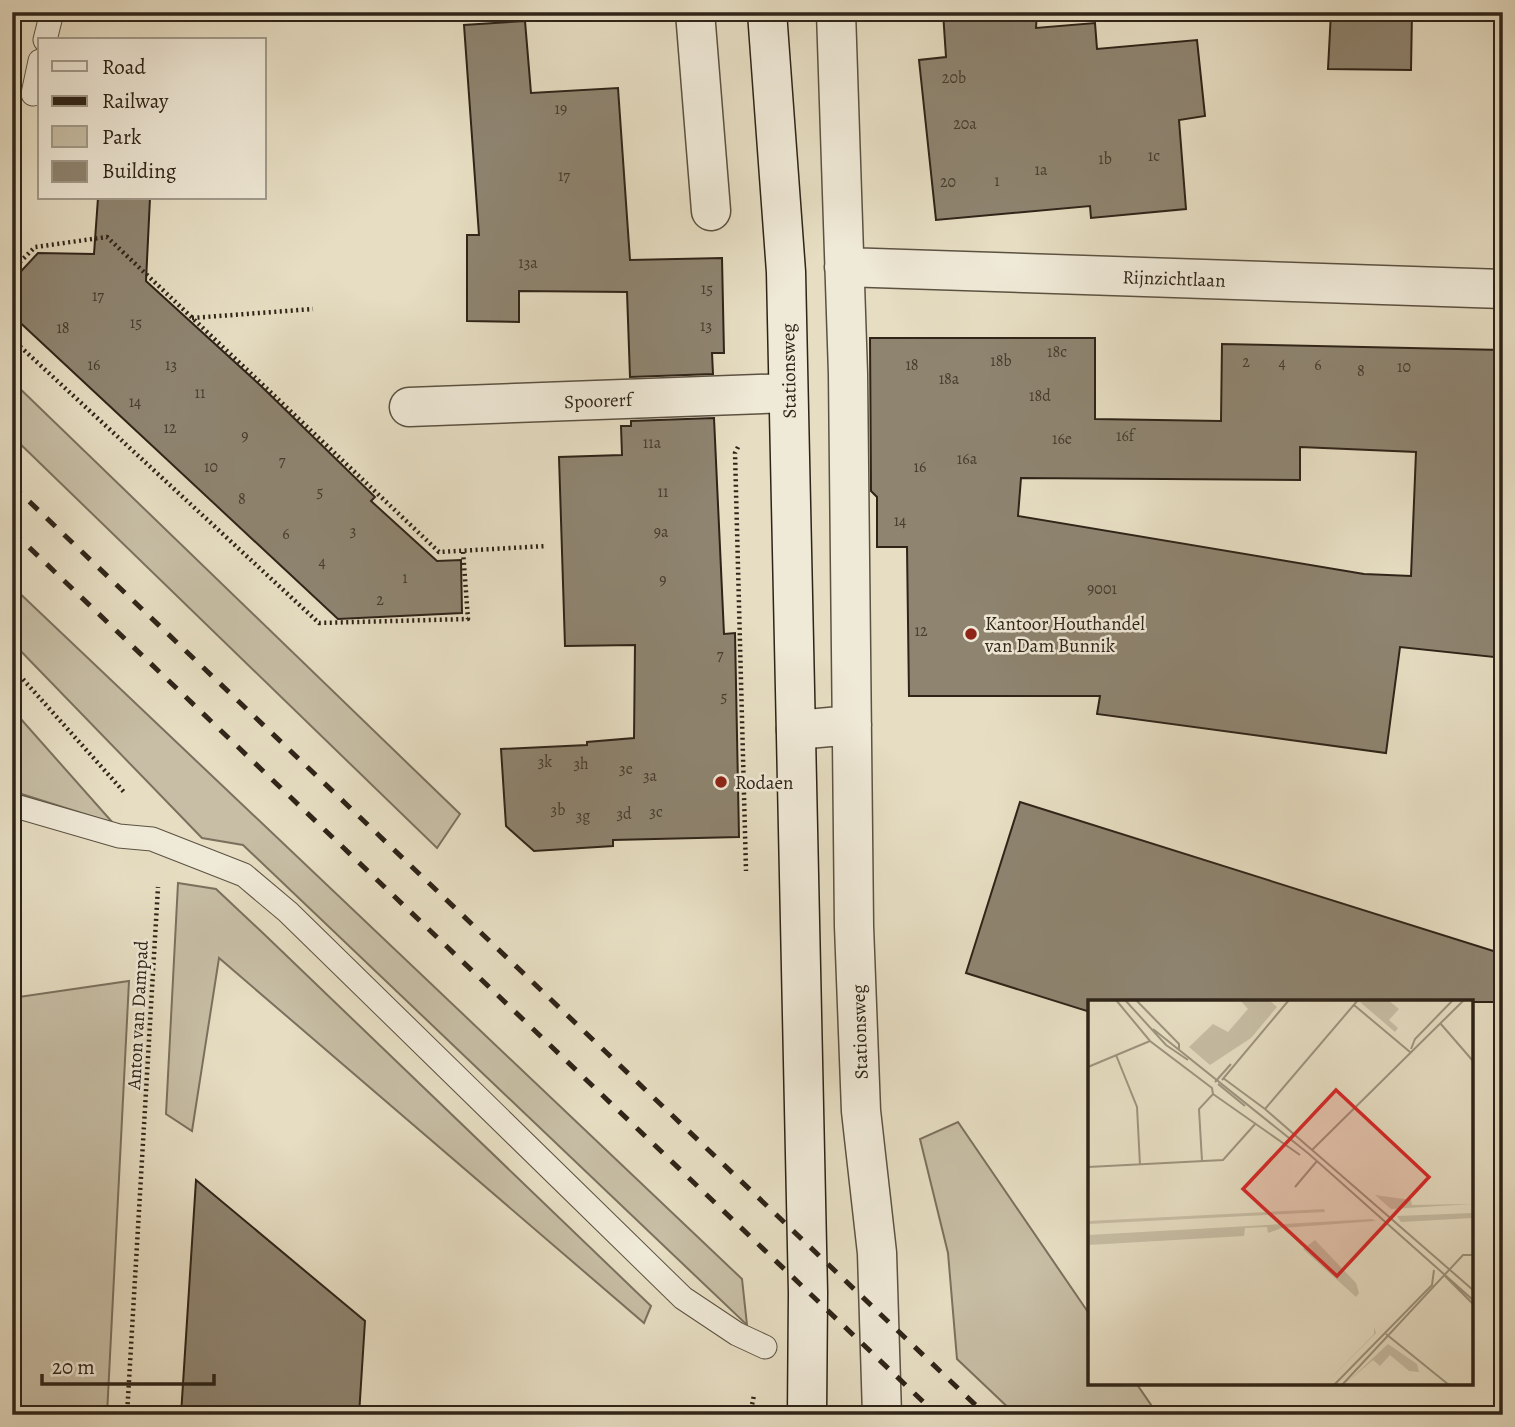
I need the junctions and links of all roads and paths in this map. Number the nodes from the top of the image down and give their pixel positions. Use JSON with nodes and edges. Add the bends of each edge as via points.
{"nodes":[{"id":1,"x":52,"y":12,"type":"edge"},
{"id":2,"x":695,"y":12,"type":"edge"},
{"id":3,"x":767,"y":12,"type":"edge"},
{"id":4,"x":836,"y":12,"type":"edge"},
{"id":5,"x":46,"y":38,"type":"edge"},
{"id":6,"x":38,"y":70,"type":"edge"},
{"id":7,"x":33,"y":94,"type":"dead end"},
{"id":8,"x":710,"y":211,"type":"dead end"},
{"id":9,"x":844,"y":267,"type":"junction"},
{"id":10,"x":12,"y":270,"type":"edge"},
{"id":11,"x":1503,"y":289,"type":"edge"},
{"id":12,"x":313,"y":309,"type":"dead end"},
{"id":13,"x":191,"y":318,"type":"junction"},
{"id":14,"x":12,"y":339,"type":"edge"},
{"id":15,"x":788,"y":393,"type":"junction"},
{"id":16,"x":409,"y":407,"type":"dead end"},
{"id":17,"x":546,"y":546,"type":"dead end"},
{"id":18,"x":463,"y":551,"type":"junction"},
{"id":19,"x":12,"y":667,"type":"edge"},
{"id":20,"x":852,"y":725,"type":"junction"},
{"id":21,"x":796,"y":730,"type":"junction"},
{"id":22,"x":12,"y":805,"type":"edge"},
{"id":23,"x":152,"y":839,"type":"junction"},
{"id":24,"x":765,"y":1347,"type":"dead end"},
{"id":25,"x":127,"y":1415,"type":"edge"},
{"id":26,"x":807,"y":1415,"type":"edge"},
{"id":27,"x":882,"y":1415,"type":"edge"}],
"edges":[{"from":1,"to":5,"type":"lane"},
{"from":2,"to":8,"type":"street"},
{"from":3,"to":15,"type":"street","name":"Stationsweg","via":[[786,272]]},
{"from":4,"to":9,"type":"street","name":"Stationsweg"},
{"from":6,"to":7,"type":"lane"},
{"from":9,"to":11,"type":"street","name":"Rijnzichtlaan"},
{"from":9,"to":20,"type":"street","name":"Stationsweg"},
{"from":10,"to":13,"type":"path","via":[[36,247],[107,237]]},
{"from":12,"to":13,"type":"path"},
{"from":13,"to":18,"type":"path","via":[[439,552]]},
{"from":14,"to":18,"type":"path","via":[[318,623],[468,619]]},
{"from":15,"to":16,"type":"street","name":"Spoorerf"},
{"from":15,"to":21,"type":"street","name":"Stationsweg"},
{"from":17,"to":18,"type":"path"},
{"from":19,"to":23,"type":"path","name":"Anton van Dampad","via":[[126,793]]},
{"from":20,"to":21,"type":"street"},
{"from":20,"to":27,"type":"street","name":"Stationsweg","via":[[861,1111],[877,1253]]},
{"from":21,"to":26,"type":"street","name":"Stationsweg"},
{"from":22,"to":23,"type":"lane","via":[[119,836]]},
{"from":23,"to":24,"type":"lane","via":[[244,875],[288,912],[682,1298]]},
{"from":23,"to":25,"type":"path","name":"Anton van Dampad","via":[[159,880]]}]}
